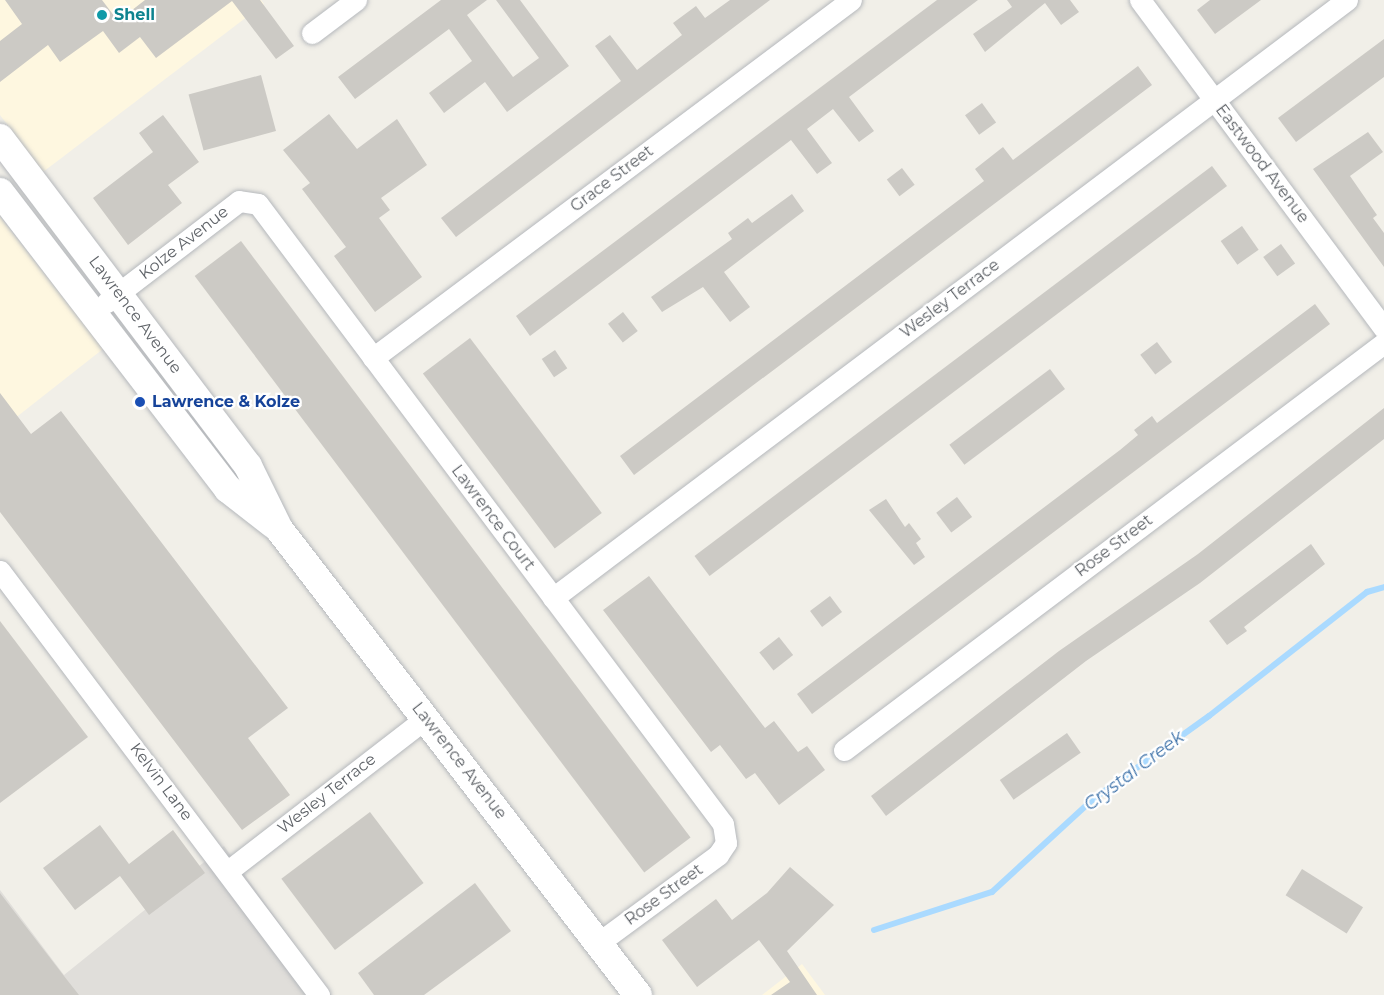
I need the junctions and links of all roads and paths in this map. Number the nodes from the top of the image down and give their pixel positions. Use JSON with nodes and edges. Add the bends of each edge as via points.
{"nodes":[{"id":1,"x":356,"y":0,"type":"edge"},
{"id":2,"x":851,"y":0,"type":"edge"},
{"id":3,"x":1140,"y":0,"type":"edge"},
{"id":4,"x":1347,"y":0,"type":"edge"},
{"id":5,"x":312,"y":33,"type":"dead end"},
{"id":6,"x":1215,"y":100,"type":"junction"},
{"id":7,"x":0,"y":138,"type":"edge"},
{"id":8,"x":0,"y":192,"type":"edge"},
{"id":9,"x":249,"y":203,"type":"joint"},
{"id":10,"x":119,"y":293,"type":"junction"},
{"id":11,"x":93,"y":313,"type":"junction"},
{"id":12,"x":1384,"y":328,"type":"edge"},
{"id":13,"x":1384,"y":343,"type":"edge"},
{"id":14,"x":373,"y":358,"type":"junction"},
{"id":15,"x":279,"y":529,"type":"junction"},
{"id":16,"x":0,"y":571,"type":"edge"},
{"id":17,"x":553,"y":598,"type":"junction"},
{"id":18,"x":426,"y":717,"type":"junction"},
{"id":19,"x":844,"y":750,"type":"dead end"},
{"id":20,"x":726,"y":843,"type":"joint"},
{"id":21,"x":228,"y":871,"type":"junction"},
{"id":22,"x":598,"y":943,"type":"junction"},
{"id":23,"x":319,"y":995,"type":"edge"},
{"id":24,"x":638,"y":995,"type":"edge"}],
"edges":[{"from":1,"to":5,"type":"street"},
{"from":2,"to":14,"type":"street","name":"Grace Street"},
{"from":3,"to":6,"type":"street","name":"Eastwood Avenue"},
{"from":4,"to":6,"type":"street","name":"Wesley Terrace"},
{"from":6,"to":12,"type":"street","name":"Eastwood Avenue"},
{"from":6,"to":17,"type":"street","name":"Wesley Terrace"},
{"from":7,"to":10,"type":"main road","name":"Lawrence Avenue"},
{"from":8,"to":11,"type":"main road","name":"Lawrence Avenue"},
{"from":9,"to":10,"type":"street","name":"Kolze Avenue","via":[[239,201]]},
{"from":9,"to":14,"type":"street","name":"Lawrence Court","via":[[258,204]]},
{"from":10,"to":11,"type":"street","name":"Kolze Avenue"},
{"from":10,"to":15,"type":"main road","name":"Lawrence Avenue","via":[[248,466]]},
{"from":11,"to":15,"type":"main road","name":"Lawrence Avenue","via":[[228,489]]},
{"from":13,"to":19,"type":"street","name":"Rose Street"},
{"from":14,"to":17,"type":"street","name":"Lawrence Court"},
{"from":15,"to":18,"type":"main road","name":"Lawrence Avenue"},
{"from":16,"to":21,"type":"street","name":"Kelvin Lane"},
{"from":17,"to":20,"type":"street","name":"Lawrence Court","via":[[723,824]]},
{"from":18,"to":21,"type":"street","name":"Wesley Terrace"},
{"from":18,"to":22,"type":"main road","name":"Lawrence Avenue"},
{"from":20,"to":22,"type":"street","name":"Rose Street","via":[[708,863]]},
{"from":21,"to":23,"type":"street","name":"Kelvin Lane"},
{"from":22,"to":24,"type":"main road","name":"Lawrence Avenue"}]}
